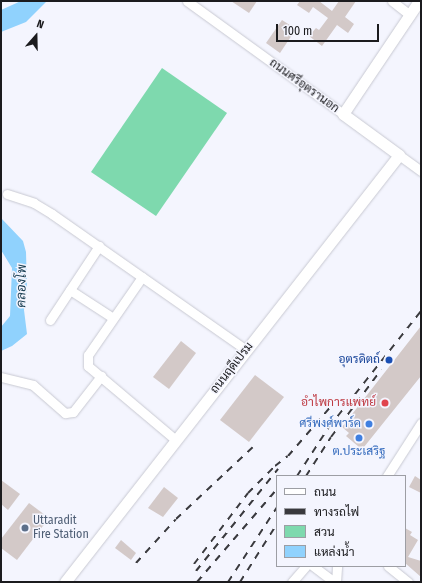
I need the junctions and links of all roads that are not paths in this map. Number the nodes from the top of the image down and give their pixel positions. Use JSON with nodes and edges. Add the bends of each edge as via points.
{"nodes":[{"id":1,"x":187,"y":1,"type":"edge"},
{"id":2,"x":392,"y":1,"type":"edge"},
{"id":3,"x":420,"y":1,"type":"edge"},
{"id":4,"x":410,"y":15,"type":"junction"},
{"id":5,"x":343,"y":114,"type":"junction"},
{"id":6,"x":399,"y":155,"type":"junction"},
{"id":7,"x":421,"y":171,"type":"edge"},
{"id":8,"x":7,"y":194,"type":"dead end"},
{"id":9,"x":99,"y":246,"type":"junction"},
{"id":10,"x":142,"y":276,"type":"junction"},
{"id":11,"x":70,"y":290,"type":"junction"},
{"id":12,"x":113,"y":318,"type":"junction"},
{"id":13,"x":50,"y":320,"type":"dead end"},
{"id":14,"x":246,"y":350,"type":"junction"},
{"id":15,"x":100,"y":376,"type":"junction"},
{"id":16,"x":1,"y":377,"type":"edge"},
{"id":17,"x":421,"y":423,"type":"edge"},
{"id":18,"x":176,"y":440,"type":"junction"},
{"id":19,"x":388,"y":475,"type":"edge"},
{"id":20,"x":305,"y":567,"type":"edge"},
{"id":21,"x":314,"y":567,"type":"edge"},
{"id":22,"x":338,"y":567,"type":"edge"},
{"id":23,"x":389,"y":567,"type":"edge"},
{"id":24,"x":65,"y":582,"type":"edge"},
{"id":25,"x":292,"y":582,"type":"edge"},
{"id":26,"x":335,"y":582,"type":"edge"},
{"id":27,"x":408,"y":582,"type":"edge"}],
"edges":[{"from":1,"to":5,"type":"street","name":"ถนนศรีอุตรานอก"},
{"from":2,"to":4,"type":"street"},
{"from":3,"to":4,"type":"main road"},
{"from":4,"to":5,"type":"main road"},
{"from":5,"to":6,"type":"main road","name":"ถนนศรีอุตรานอก"},
{"from":6,"to":7,"type":"street","name":"ถนนศรีอุตรานอก"},
{"from":6,"to":14,"type":"main road","name":"ถนนฤดีเปรม"},
{"from":8,"to":9,"type":"street","via":[[34,203]]},
{"from":9,"to":10,"type":"street"},
{"from":9,"to":11,"type":"street"},
{"from":10,"to":12,"type":"street"},
{"from":10,"to":14,"type":"street"},
{"from":11,"to":12,"type":"street"},
{"from":11,"to":13,"type":"street"},
{"from":12,"to":15,"type":"street","via":[[88,355],[88,366]]},
{"from":14,"to":18,"type":"main road","name":"ถนนฤดีเปรม"},
{"from":15,"to":16,"type":"street","via":[[73,412],[65,413],[33,385]]},
{"from":15,"to":18,"type":"street"},
{"from":17,"to":19,"type":"street"},
{"from":18,"to":24,"type":"main road","name":"ถนนฤดีเปรม"},
{"from":20,"to":25,"type":"street"},
{"from":21,"to":26,"type":"street"},
{"from":22,"to":26,"type":"street"},
{"from":23,"to":27,"type":"street"}]}
